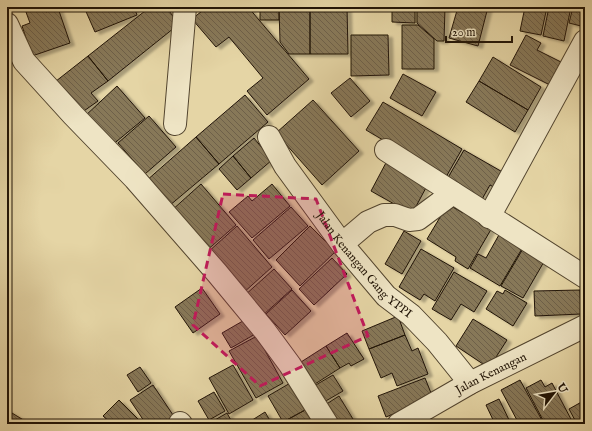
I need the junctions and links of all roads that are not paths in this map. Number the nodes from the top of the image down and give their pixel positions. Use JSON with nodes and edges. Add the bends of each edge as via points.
{"nodes":[{"id":1,"x":185,"y":7,"type":"edge"},
{"id":2,"x":7,"y":24,"type":"edge"},
{"id":3,"x":585,"y":40,"type":"edge"},
{"id":4,"x":176,"y":124,"type":"dead end"},
{"id":5,"x":269,"y":138,"type":"dead end"},
{"id":6,"x":386,"y":150,"type":"dead end"},
{"id":7,"x":453,"y":192,"type":"junction"},
{"id":8,"x":489,"y":217,"type":"junction"},
{"id":9,"x":342,"y":244,"type":"junction"},
{"id":10,"x":585,"y":278,"type":"edge"},
{"id":11,"x":585,"y":326,"type":"edge"},
{"id":12,"x":470,"y":383,"type":"junction"},
{"id":13,"x":327,"y":424,"type":"edge"},
{"id":14,"x":398,"y":424,"type":"edge"}],
"edges":[{"from":1,"to":4,"type":"street"},
{"from":2,"to":13,"type":"street","via":[[24,61],[136,179],[217,273],[290,365]]},
{"from":3,"to":8,"type":"street"},
{"from":5,"to":9,"type":"street","name":"Jalan Kenangan Gang YPPI","via":[[285,166]]},
{"from":6,"to":7,"type":"street"},
{"from":7,"to":8,"type":"street"},
{"from":7,"to":9,"type":"street","via":[[418,219],[409,220],[395,215],[384,215],[368,222]]},
{"from":8,"to":10,"type":"street"},
{"from":9,"to":12,"type":"street","name":"Jalan Kenangan Gang YPPI","via":[[386,296],[437,342]]},
{"from":11,"to":12,"type":"street","name":"Jalan Kenangan"},
{"from":12,"to":14,"type":"street","name":"Jalan Kenangan"}]}
